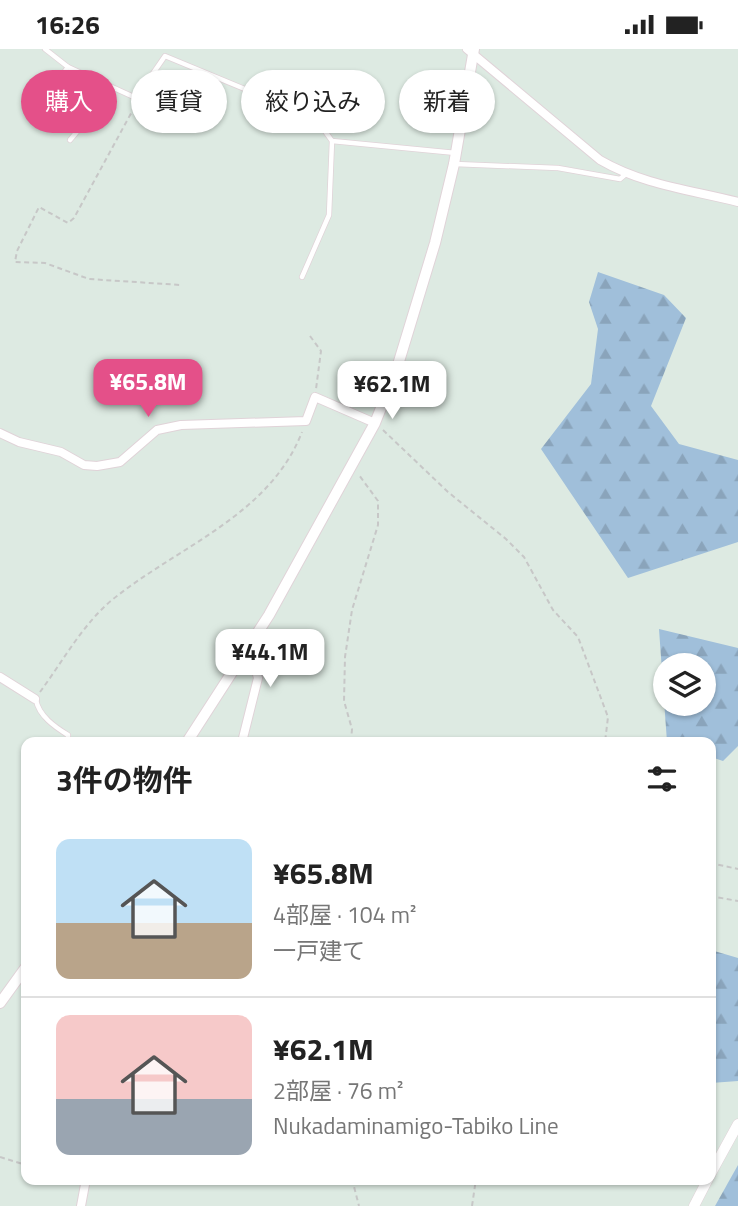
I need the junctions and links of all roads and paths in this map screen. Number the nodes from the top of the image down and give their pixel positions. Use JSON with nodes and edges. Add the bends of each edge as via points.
{"nodes":[{"id":1,"x":46,"y":49,"type":"edge"},
{"id":2,"x":471,"y":51,"type":"edge"},
{"id":3,"x":68,"y":67,"type":"junction"},
{"id":4,"x":66,"y":70,"type":"edge"},
{"id":5,"x":75,"y":70,"type":"edge"},
{"id":6,"x":155,"y":70,"type":"edge"},
{"id":7,"x":199,"y":70,"type":"edge"},
{"id":8,"x":227,"y":82,"type":"edge"},
{"id":9,"x":131,"y":115,"type":"edge"},
{"id":10,"x":76,"y":133,"type":"edge"},
{"id":11,"x":70,"y":140,"type":"dead end"},
{"id":12,"x":332,"y":141,"type":"junction"},
{"id":13,"x":455,"y":158,"type":"junction"},
{"id":14,"x":626,"y":174,"type":"junction"},
{"id":15,"x":738,"y":202,"type":"edge"},
{"id":16,"x":302,"y":277,"type":"dead end"},
{"id":17,"x":181,"y":285,"type":"dead end"},
{"id":18,"x":310,"y":336,"type":"dead end"},
{"id":19,"x":315,"y":397,"type":"junction"},
{"id":20,"x":306,"y":421,"type":"junction"},
{"id":21,"x":374,"y":423,"type":"junction"},
{"id":22,"x":0,"y":433,"type":"edge"},
{"id":23,"x":350,"y":466,"type":"junction"},
{"id":24,"x":242,"y":660,"type":"junction"},
{"id":25,"x":0,"y":677,"type":"edge"},
{"id":26,"x":35,"y":699,"type":"junction"},
{"id":27,"x":68,"y":737,"type":"edge"},
{"id":28,"x":190,"y":737,"type":"edge"},
{"id":29,"x":243,"y":737,"type":"edge"},
{"id":30,"x":351,"y":737,"type":"edge"},
{"id":31,"x":605,"y":737,"type":"edge"},
{"id":32,"x":716,"y":864,"type":"edge"},
{"id":33,"x":738,"y":869,"type":"edge"},
{"id":34,"x":716,"y":897,"type":"edge"},
{"id":35,"x":738,"y":901,"type":"edge"},
{"id":36,"x":21,"y":974,"type":"edge"},
{"id":37,"x":0,"y":1003,"type":"edge"},
{"id":38,"x":738,"y":1124,"type":"edge"},
{"id":39,"x":0,"y":1157,"type":"edge"},
{"id":40,"x":21,"y":1163,"type":"edge"},
{"id":41,"x":716,"y":1164,"type":"edge"},
{"id":42,"x":85,"y":1185,"type":"edge"},
{"id":43,"x":354,"y":1185,"type":"edge"},
{"id":44,"x":475,"y":1185,"type":"edge"},
{"id":45,"x":705,"y":1185,"type":"edge"},
{"id":46,"x":81,"y":1206,"type":"edge"},
{"id":47,"x":359,"y":1206,"type":"edge"},
{"id":48,"x":472,"y":1206,"type":"edge"},
{"id":49,"x":694,"y":1206,"type":"edge"}],
"edges":[{"from":1,"to":3,"type":"lane"},
{"from":2,"to":13,"type":"main road"},
{"from":2,"to":14,"type":"street","via":[[600,160]]},
{"from":3,"to":4,"type":"lane"},
{"from":3,"to":5,"type":"lane"},
{"from":6,"to":7,"type":"lane","via":[[165,56]]},
{"from":8,"to":12,"type":"lane","via":[[264,97],[307,106]]},
{"from":9,"to":17,"type":"path","via":[[74,218],[61,222],[38,207],[15,262],[45,263],[89,279]]},
{"from":10,"to":11,"type":"lane"},
{"from":12,"to":13,"type":"lane"},
{"from":12,"to":16,"type":"lane","via":[[329,215]]},
{"from":13,"to":14,"type":"lane","via":[[620,179]]},
{"from":13,"to":21,"type":"main road","via":[[397,368]]},
{"from":14,"to":15,"type":"street"},
{"from":18,"to":19,"type":"path","via":[[321,351]]},
{"from":19,"to":20,"type":"street"},
{"from":19,"to":21,"type":"street"},
{"from":20,"to":22,"type":"street","via":[[181,425],[157,430],[120,462],[97,466]]},
{"from":20,"to":26,"type":"path","via":[[279,476],[239,514],[116,597],[95,617]]},
{"from":21,"to":23,"type":"main road"},
{"from":21,"to":31,"type":"path","via":[[524,557],[553,610],[578,638],[608,717]]},
{"from":23,"to":24,"type":"main road"},
{"from":23,"to":30,"type":"path","via":[[378,501],[378,525],[352,610],[345,657],[344,701]]},
{"from":24,"to":28,"type":"main road"},
{"from":24,"to":29,"type":"street","via":[[254,663],[258,678]]},
{"from":25,"to":26,"type":"street"},
{"from":26,"to":27,"type":"lane","via":[[37,707]]},
{"from":32,"to":33,"type":"path"},
{"from":34,"to":35,"type":"path"},
{"from":36,"to":37,"type":"main road"},
{"from":38,"to":41,"type":"street"},
{"from":39,"to":40,"type":"path"},
{"from":42,"to":46,"type":"street"},
{"from":43,"to":47,"type":"path"},
{"from":44,"to":48,"type":"path"},
{"from":45,"to":49,"type":"street"}]}
